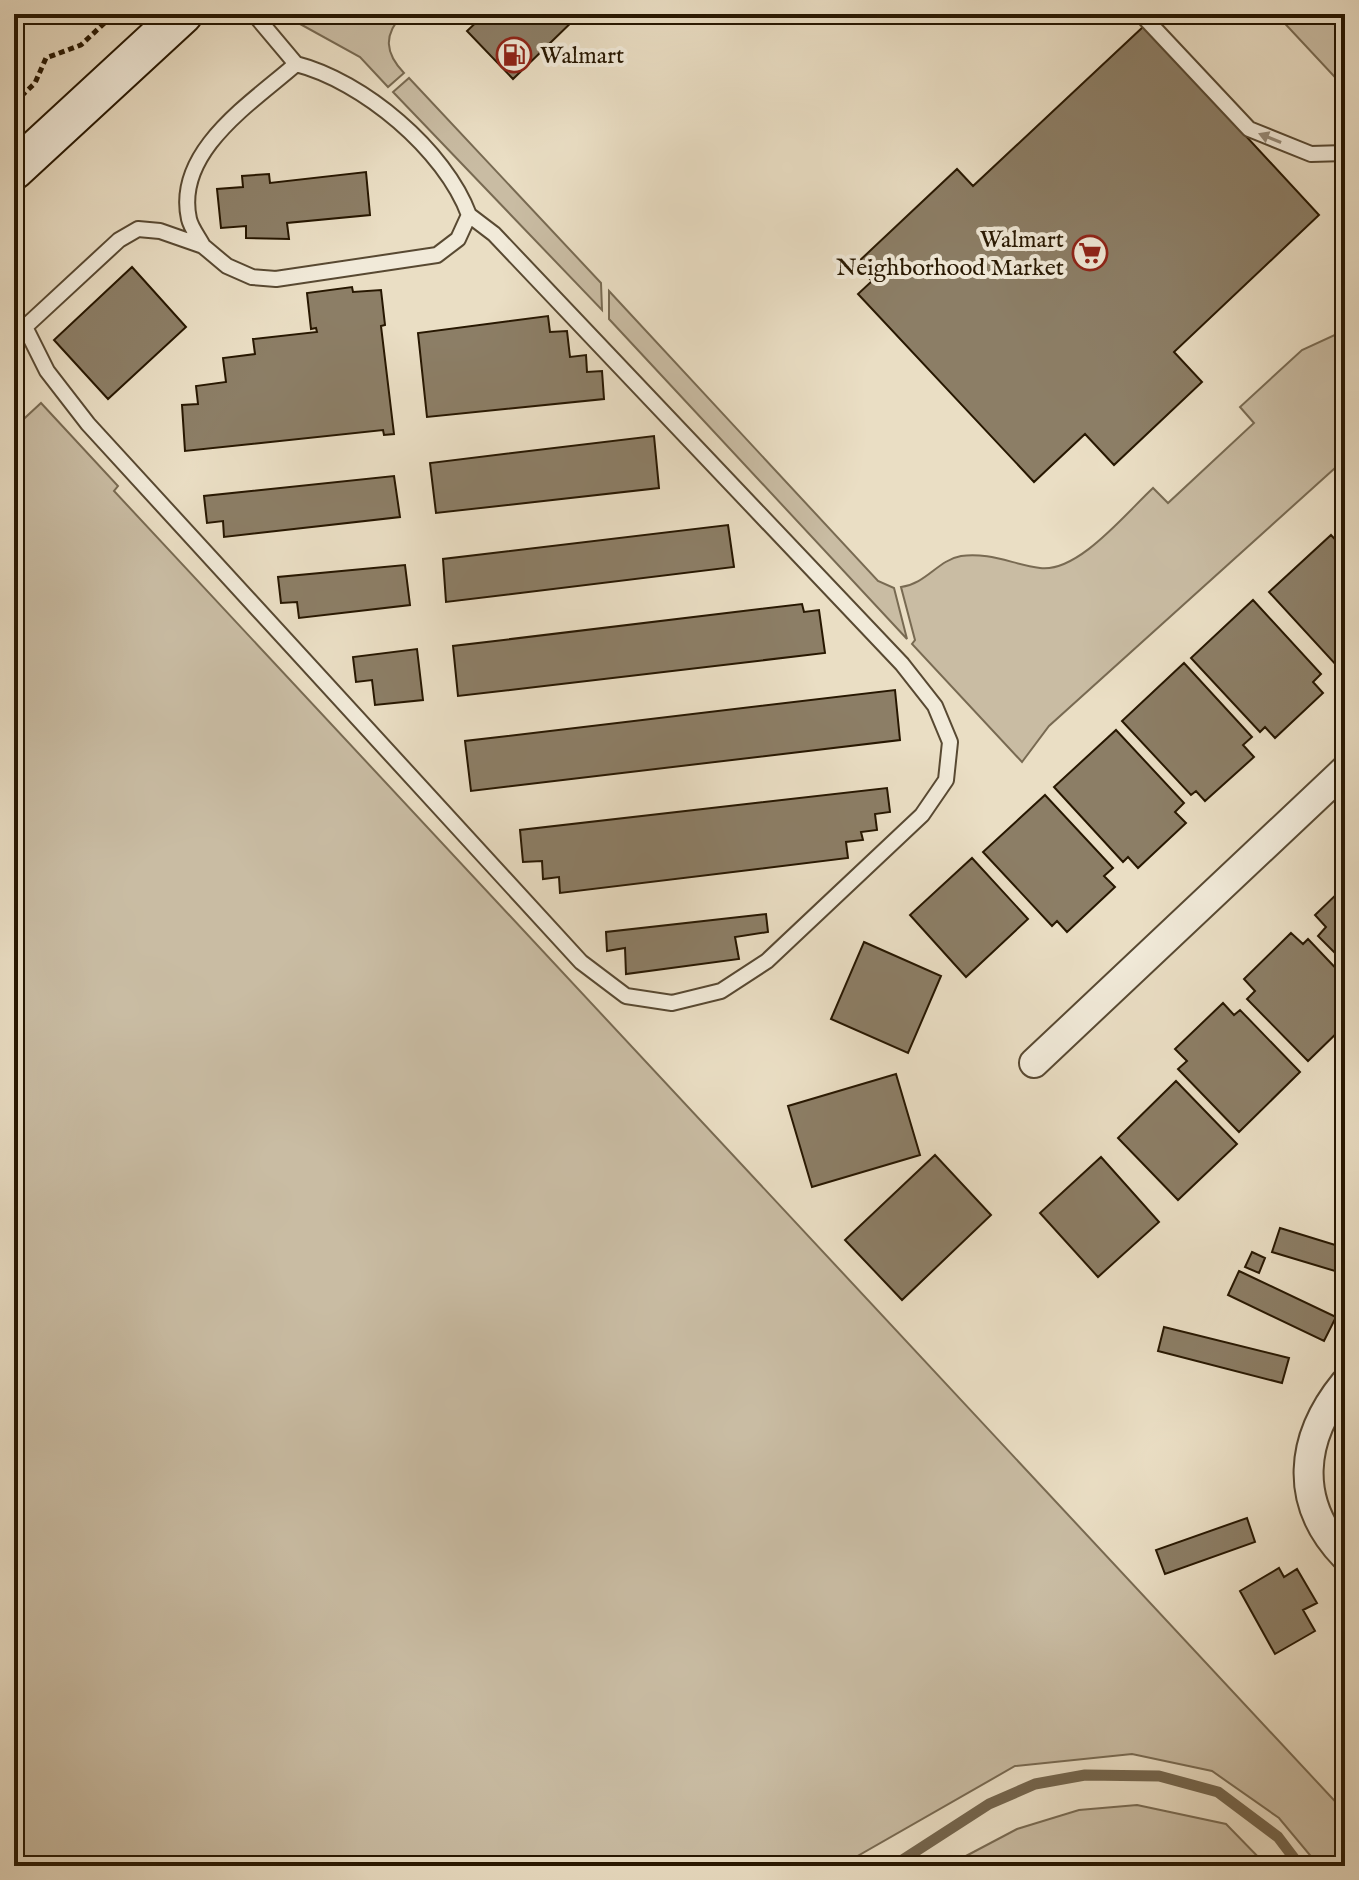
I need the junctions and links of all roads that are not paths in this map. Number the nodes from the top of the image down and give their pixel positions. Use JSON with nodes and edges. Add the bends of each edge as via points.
{"nodes":[{"id":1,"x":183,"y":14,"type":"edge"},
{"id":2,"x":254,"y":14,"type":"edge"},
{"id":3,"x":1141,"y":14,"type":"edge"},
{"id":4,"x":296,"y":64,"type":"junction"},
{"id":5,"x":1345,"y":153,"type":"edge"},
{"id":6,"x":14,"y":170,"type":"edge"},
{"id":7,"x":469,"y":215,"type":"junction"},
{"id":8,"x":203,"y":246,"type":"junction"},
{"id":9,"x":14,"y":316,"type":"edge"},
{"id":10,"x":25,"y":327,"type":"junction"},
{"id":11,"x":1345,"y":770,"type":"edge"},
{"id":12,"x":1034,"y":1063,"type":"dead end"},
{"id":13,"x":1345,"y":1383,"type":"edge"},
{"id":14,"x":1345,"y":1556,"type":"edge"}],
"edges":[{"from":1,"to":6,"type":"main road"},
{"from":2,"to":4,"type":"lane"},
{"from":5,"to":3,"type":"lane","one_way":true,"via":[[1311,154],[1249,129]]},
{"from":4,"to":7,"type":"lane","via":[[356,88],[391,118],[438,162],[459,189]]},
{"from":4,"to":8,"type":"lane","via":[[215,136],[199,161],[190,189],[189,219]]},
{"from":7,"to":8,"type":"lane","via":[[458,239],[437,255],[276,279],[252,277],[227,266]]},
{"from":7,"to":10,"type":"lane","via":[[494,234],[902,664],[935,706],[950,742],[946,780],[922,815],[767,961],[721,991],[672,1003],[626,996],[581,962],[88,424],[47,371]]},
{"from":8,"to":10,"type":"lane","via":[[138,229],[119,240]]},
{"from":9,"to":10,"type":"lane"},
{"from":11,"to":12,"type":"street"},
{"from":13,"to":14,"type":"street","via":[[1324,1408],[1309,1460],[1309,1492],[1317,1520]]}]}
